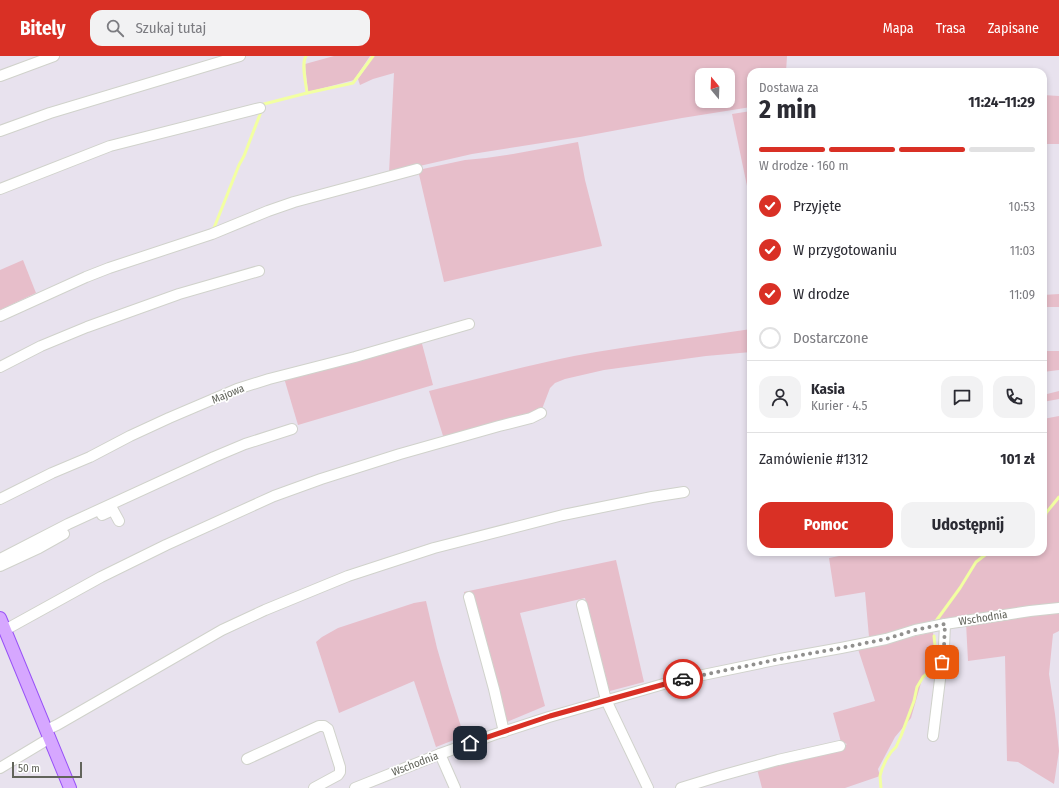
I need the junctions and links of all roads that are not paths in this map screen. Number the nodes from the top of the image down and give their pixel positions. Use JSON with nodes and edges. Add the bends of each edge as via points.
{"nodes":[{"id":1,"x":54,"y":56,"type":"edge"},
{"id":2,"x":240,"y":56,"type":"edge"},
{"id":3,"x":0,"y":76,"type":"edge"},
{"id":4,"x":260,"y":108,"type":"dead end"},
{"id":5,"x":0,"y":131,"type":"edge"},
{"id":6,"x":418,"y":168,"type":"dead end"},
{"id":7,"x":0,"y":189,"type":"edge"},
{"id":8,"x":259,"y":271,"type":"dead end"},
{"id":9,"x":0,"y":316,"type":"edge"},
{"id":10,"x":469,"y":324,"type":"dead end"},
{"id":11,"x":0,"y":367,"type":"edge"},
{"id":12,"x":541,"y":413,"type":"dead end"},
{"id":13,"x":292,"y":429,"type":"dead end"},
{"id":14,"x":684,"y":492,"type":"dead end"},
{"id":15,"x":0,"y":499,"type":"edge"},
{"id":16,"x":119,"y":521,"type":"dead end"},
{"id":17,"x":0,"y":559,"type":"edge"},
{"id":18,"x":0,"y":566,"type":"edge"},
{"id":19,"x":469,"y":597,"type":"dead end"},
{"id":20,"x":582,"y":605,"type":"dead end"},
{"id":21,"x":1059,"y":608,"type":"edge"},
{"id":22,"x":0,"y":618,"type":"edge"},
{"id":23,"x":945,"y":624,"type":"junction"},
{"id":24,"x":5,"y":630,"type":"junction"},
{"id":25,"x":606,"y":700,"type":"junction"},
{"id":26,"x":504,"y":732,"type":"junction"},
{"id":27,"x":48,"y":734,"type":"junction"},
{"id":28,"x":933,"y":736,"type":"dead end"},
{"id":29,"x":840,"y":746,"type":"dead end"},
{"id":30,"x":440,"y":754,"type":"junction"},
{"id":31,"x":247,"y":759,"type":"dead end"},
{"id":32,"x":0,"y":768,"type":"edge"},
{"id":33,"x":70,"y":788,"type":"edge"},
{"id":34,"x":314,"y":788,"type":"edge"},
{"id":35,"x":355,"y":788,"type":"edge"},
{"id":36,"x":455,"y":788,"type":"edge"},
{"id":37,"x":648,"y":788,"type":"edge"},
{"id":38,"x":681,"y":788,"type":"edge"}],
"edges":[{"from":1,"to":3,"type":"street"},
{"from":2,"to":5,"type":"street","via":[[50,113]]},
{"from":4,"to":7,"type":"street","via":[[110,146]]},
{"from":6,"to":9,"type":"street","via":[[268,211],[212,234],[109,268]]},
{"from":8,"to":11,"type":"street","via":[[179,294],[87,327]]},
{"from":10,"to":15,"type":"street","name":"Majowa","via":[[237,389],[130,436]]},
{"from":12,"to":24,"type":"street","via":[[385,459],[274,496],[101,577]]},
{"from":13,"to":17,"type":"street","via":[[214,457],[68,524]]},
{"from":14,"to":27,"type":"street","via":[[563,515],[434,548],[348,576],[222,630],[58,725]]},
{"from":16,"to":18,"type":"street","via":[[113,510]]},
{"from":19,"to":26,"type":"street"},
{"from":20,"to":25,"type":"street"},
{"from":21,"to":23,"type":"street","name":"Wschodnia"},
{"from":22,"to":24,"type":"main road"},
{"from":23,"to":25,"type":"street","name":"Wschodnia","via":[[848,647],[674,681]]},
{"from":23,"to":28,"type":"street"},
{"from":24,"to":27,"type":"main road"},
{"from":25,"to":26,"type":"street","name":"Wschodnia"},
{"from":25,"to":37,"type":"street"},
{"from":26,"to":30,"type":"street","name":"Wschodnia"},
{"from":27,"to":32,"type":"street"},
{"from":27,"to":33,"type":"main road"},
{"from":29,"to":38,"type":"street","via":[[778,760]]},
{"from":30,"to":35,"type":"street","name":"Wschodnia"},
{"from":30,"to":36,"type":"street"},
{"from":31,"to":34,"type":"street","via":[[324,726],[328,729],[340,772],[338,776]]}]}
